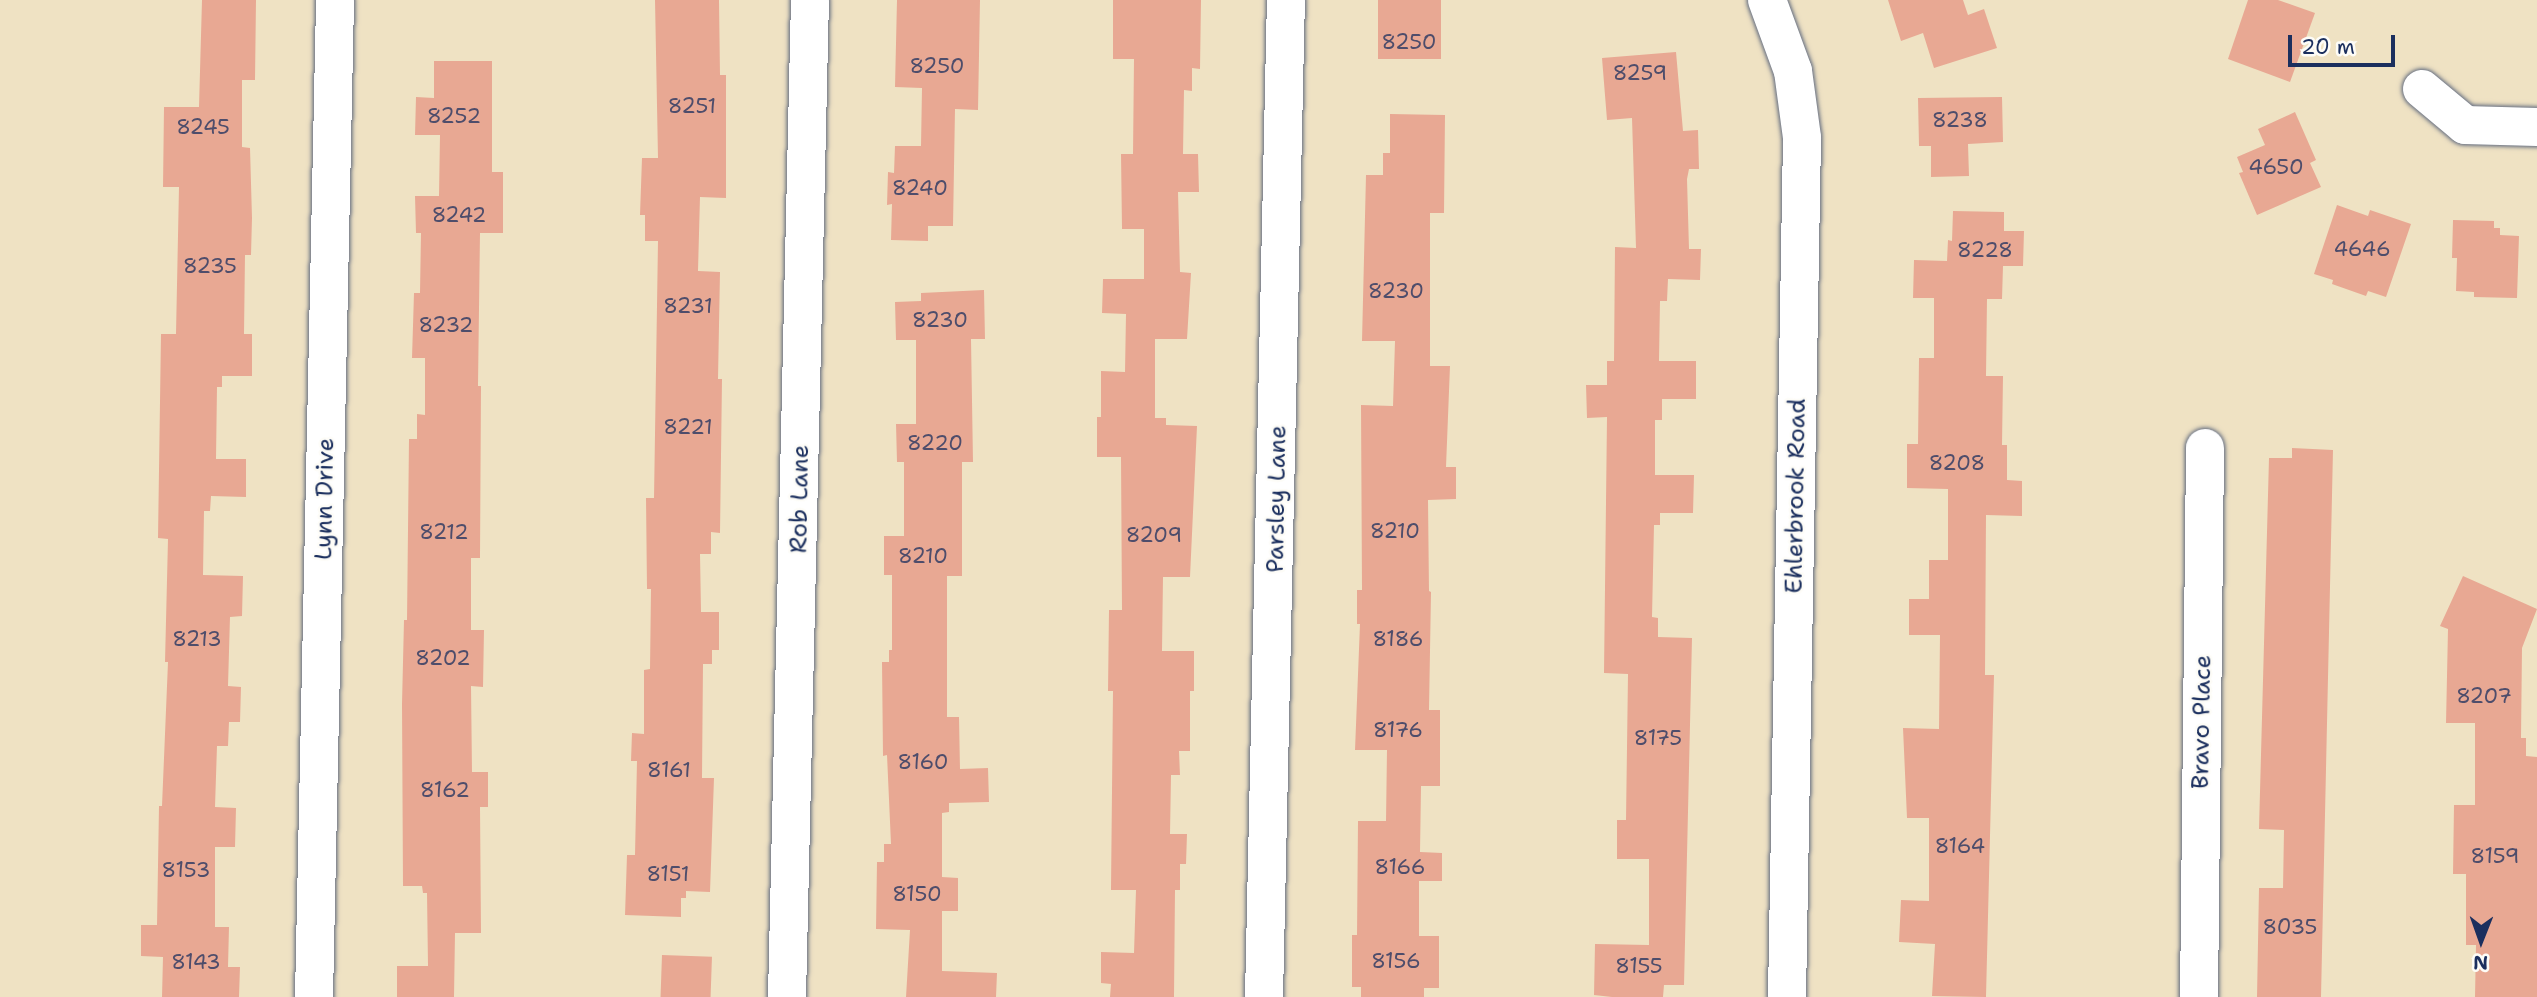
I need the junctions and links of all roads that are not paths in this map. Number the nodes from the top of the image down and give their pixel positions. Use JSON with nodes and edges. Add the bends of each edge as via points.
{"nodes":[{"id":1,"x":335,"y":0,"type":"edge"},
{"id":2,"x":810,"y":0,"type":"edge"},
{"id":3,"x":1286,"y":0,"type":"edge"},
{"id":4,"x":1767,"y":0,"type":"edge"},
{"id":5,"x":2422,"y":89,"type":"dead end"},
{"id":6,"x":2537,"y":127,"type":"edge"},
{"id":7,"x":2205,"y":448,"type":"dead end"},
{"id":8,"x":314,"y":997,"type":"edge"},
{"id":9,"x":788,"y":997,"type":"edge"},
{"id":10,"x":1265,"y":997,"type":"edge"},
{"id":11,"x":1787,"y":997,"type":"edge"},
{"id":12,"x":2199,"y":997,"type":"edge"}],
"edges":[{"from":1,"to":8,"type":"street","name":"Lynn Drive"},
{"from":2,"to":9,"type":"street","name":"Rob Lane"},
{"from":3,"to":10,"type":"street","name":"Parsley Lane"},
{"from":4,"to":11,"type":"street","name":"Ehlerbrook Road","via":[[1793,71],[1802,146]]},
{"from":5,"to":6,"type":"street","via":[[2465,125]]},
{"from":7,"to":12,"type":"street","name":"Bravo Place"}]}
